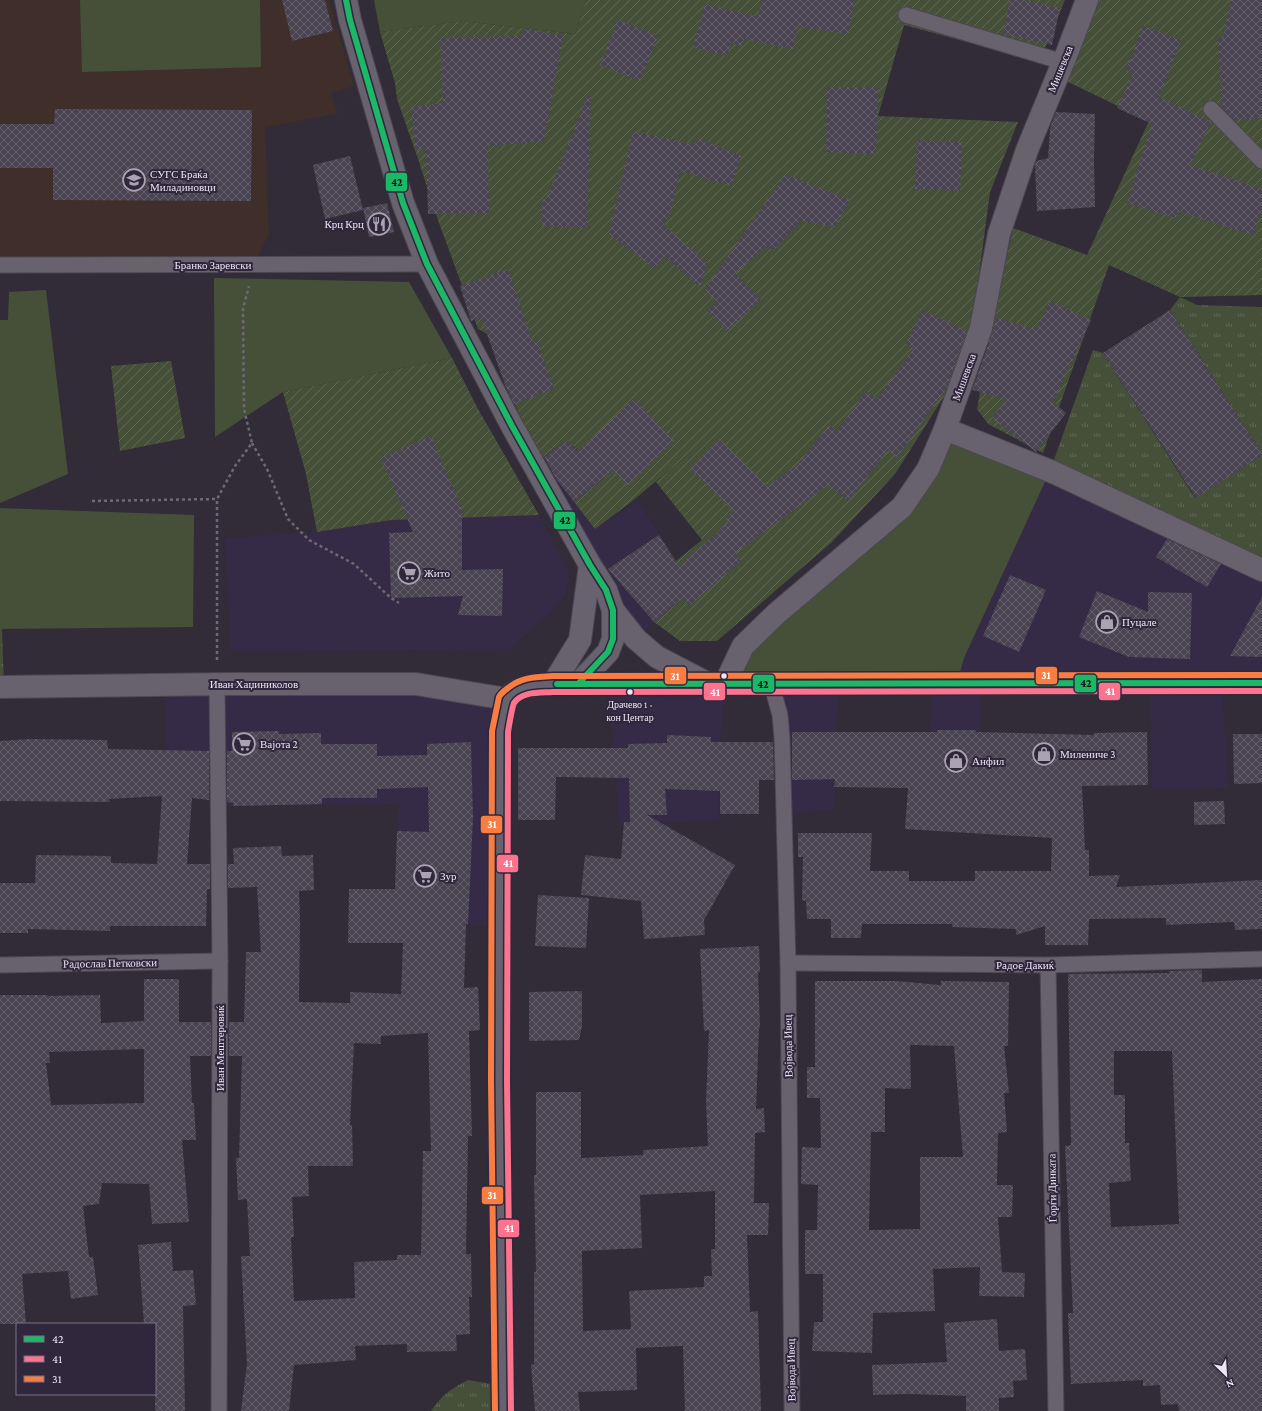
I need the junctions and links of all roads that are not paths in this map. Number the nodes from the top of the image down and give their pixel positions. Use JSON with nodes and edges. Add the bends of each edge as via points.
{"nodes":[{"id":1,"x":346,"y":0,"type":"edge"},
{"id":2,"x":1087,"y":0,"type":"edge"},
{"id":3,"x":906,"y":15,"type":"dead end"},
{"id":4,"x":1064,"y":62,"type":"junction"},
{"id":5,"x":1211,"y":109,"type":"dead end"},
{"id":6,"x":1262,"y":161,"type":"edge"},
{"id":7,"x":427,"y":264,"type":"junction"},
{"id":8,"x":0,"y":265,"type":"edge"},
{"id":9,"x":945,"y":429,"type":"junction"},
{"id":10,"x":590,"y":565,"type":"junction"},
{"id":11,"x":1262,"y":570,"type":"edge"},
{"id":12,"x":613,"y":610,"type":"junction"},
{"id":13,"x":771,"y":683,"type":"junction"},
{"id":14,"x":1262,"y":683,"type":"edge"},
{"id":15,"x":217,"y":684,"type":"junction"},
{"id":16,"x":552,"y":684,"type":"junction"},
{"id":17,"x":578,"y":684,"type":"junction"},
{"id":18,"x":716,"y":684,"type":"junction"},
{"id":19,"x":0,"y":687,"type":"edge"},
{"id":20,"x":507,"y":699,"type":"junction"},
{"id":21,"x":1262,"y":959,"type":"edge"},
{"id":22,"x":220,"y":961,"type":"junction"},
{"id":23,"x":788,"y":963,"type":"junction"},
{"id":24,"x":0,"y":965,"type":"edge"},
{"id":25,"x":1048,"y":966,"type":"junction"},
{"id":26,"x":219,"y":1411,"type":"edge"},
{"id":27,"x":503,"y":1411,"type":"edge"},
{"id":28,"x":792,"y":1411,"type":"edge"},
{"id":29,"x":1056,"y":1411,"type":"edge"}],
"edges":[{"from":1,"to":7,"type":"street","via":[[403,203]]},
{"from":2,"to":4,"type":"street","name":"Мишевска"},
{"from":3,"to":4,"type":"lane"},
{"from":4,"to":9,"type":"street","name":"Мишевска","via":[[1027,150],[999,234],[982,328]]},
{"from":5,"to":6,"type":"lane"},
{"from":7,"to":8,"type":"lane","name":"Бранко Заревски"},
{"from":7,"to":10,"type":"street","via":[[512,426]]},
{"from":9,"to":11,"type":"street","via":[[1054,473]]},
{"from":9,"to":18,"type":"street","name":"Мишевска","via":[[928,469],[902,507],[776,614],[744,646]]},
{"from":10,"to":12,"type":"street","via":[[606,590]]},
{"from":10,"to":16,"type":"street","via":[[580,640]]},
{"from":12,"to":17,"type":"street","via":[[613,639],[608,652]]},
{"from":12,"to":18,"type":"street","via":[[636,639],[657,657]]},
{"from":13,"to":14,"type":"street"},
{"from":13,"to":18,"type":"street"},
{"from":13,"to":23,"type":"lane","name":"Војвода Ивец","via":[[780,715],[782,738]]},
{"from":15,"to":19,"type":"street","name":"Иван Хаџиниколов"},
{"from":15,"to":20,"type":"street","name":"Иван Хаџиниколов","via":[[416,684]]},
{"from":15,"to":22,"type":"lane","name":"Иван Мештеровиќ"},
{"from":16,"to":17,"type":"street"},
{"from":16,"to":20,"type":"street","via":[[532,685],[518,690]]},
{"from":17,"to":18,"type":"street"},
{"from":20,"to":27,"type":"street","via":[[500,731],[499,1081]]},
{"from":21,"to":25,"type":"lane","name":"Радое Дакиќ"},
{"from":22,"to":24,"type":"lane","name":"Радослав Петковски"},
{"from":22,"to":26,"type":"lane","name":"Иван Мештеровиќ"},
{"from":23,"to":25,"type":"lane","name":"Радое Дакиќ"},
{"from":23,"to":28,"type":"lane","name":"Војвода Ивец"},
{"from":25,"to":29,"type":"lane","name":"Ѓорѓи Динката"}]}
